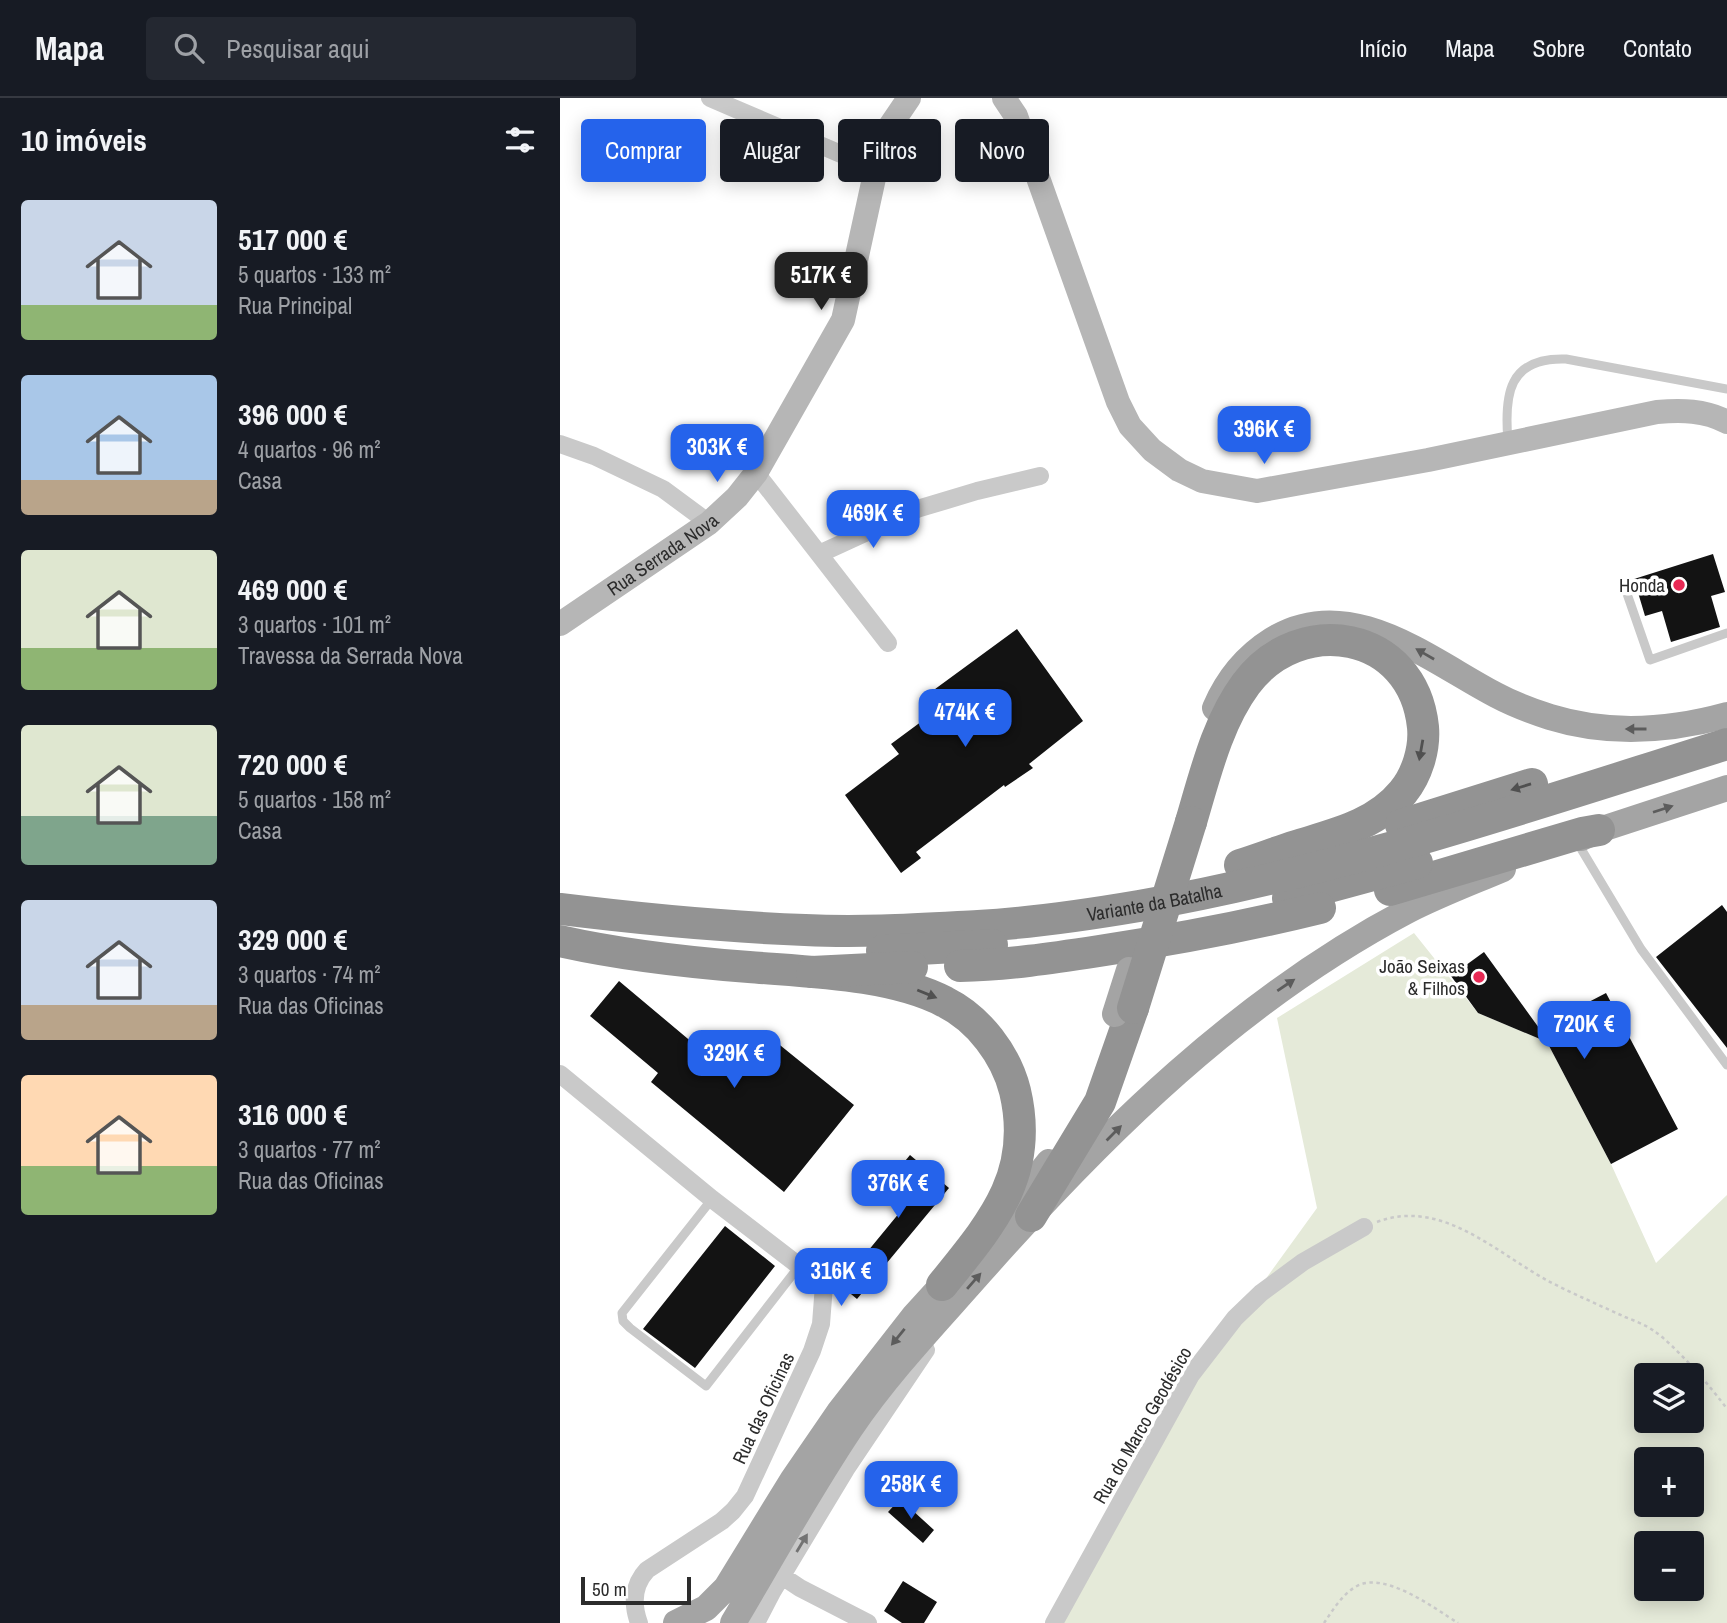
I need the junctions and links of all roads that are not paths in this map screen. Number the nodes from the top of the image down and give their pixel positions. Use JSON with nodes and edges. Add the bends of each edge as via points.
{"nodes":[{"id":1,"x":710,"y":98,"type":"edge"},
{"id":2,"x":909,"y":98,"type":"edge"},
{"id":3,"x":1004,"y":98,"type":"edge"},
{"id":4,"x":895,"y":119,"type":"edge"},
{"id":5,"x":838,"y":153,"type":"edge"},
{"id":6,"x":873,"y":182,"type":"edge"},
{"id":7,"x":1727,"y":389,"type":"edge"},
{"id":8,"x":1727,"y":422,"type":"edge"},
{"id":9,"x":1508,"y":443,"type":"junction"},
{"id":10,"x":560,"y":444,"type":"edge"},
{"id":11,"x":756,"y":472,"type":"junction"},
{"id":12,"x":1040,"y":477,"type":"dead end"},
{"id":13,"x":709,"y":523,"type":"junction"},
{"id":14,"x":819,"y":554,"type":"junction"},
{"id":15,"x":1624,"y":585,"type":"dead end"},
{"id":16,"x":560,"y":624,"type":"edge"},
{"id":17,"x":1727,"y":633,"type":"edge"},
{"id":18,"x":888,"y":643,"type":"dead end"},
{"id":19,"x":1727,"y":715,"type":"edge"},
{"id":20,"x":1727,"y":723,"type":"edge"},
{"id":21,"x":1727,"y":744,"type":"edge"},
{"id":22,"x":1727,"y":765,"type":"edge"},
{"id":23,"x":1727,"y":788,"type":"edge"},
{"id":24,"x":1184,"y":821,"type":"junction"},
{"id":25,"x":1587,"y":835,"type":"junction"},
{"id":26,"x":1240,"y":865,"type":"junction"},
{"id":27,"x":560,"y":896,"type":"edge"},
{"id":28,"x":560,"y":909,"type":"edge"},
{"id":29,"x":560,"y":930,"type":"edge"},
{"id":30,"x":560,"y":941,"type":"edge"},
{"id":31,"x":812,"y":972,"type":"junction"},
{"id":32,"x":1124,"y":1011,"type":"junction"},
{"id":33,"x":1727,"y":1065,"type":"edge"},
{"id":34,"x":560,"y":1074,"type":"edge"},
{"id":35,"x":712,"y":1199,"type":"junction"},
{"id":36,"x":1031,"y":1216,"type":"junction"},
{"id":37,"x":1364,"y":1227,"type":"road end"},
{"id":38,"x":800,"y":1265,"type":"junction"},
{"id":39,"x":946,"y":1297,"type":"junction"},
{"id":40,"x":782,"y":1576,"type":"junction"},
{"id":41,"x":639,"y":1623,"type":"edge"},
{"id":42,"x":676,"y":1623,"type":"edge"},
{"id":43,"x":733,"y":1623,"type":"edge"},
{"id":44,"x":756,"y":1623,"type":"edge"},
{"id":45,"x":869,"y":1623,"type":"edge"},
{"id":46,"x":1054,"y":1623,"type":"edge"}],
"edges":[{"from":1,"to":5,"type":"street"},
{"from":2,"to":4,"type":"street","name":"Rua Serrada Nova"},
{"from":3,"to":9,"type":"street","via":[[1016,116],[1118,402],[1130,426],[1180,470],[1202,481],[1257,491]]},
{"from":6,"to":11,"type":"street","name":"Rua Serrada Nova","via":[[843,320]]},
{"from":7,"to":9,"type":"lane","via":[[1550,358],[1529,367],[1511,387]]},
{"from":8,"to":9,"type":"street","via":[[1682,410],[1657,412]]},
{"from":10,"to":13,"type":"street","via":[[663,489]]},
{"from":11,"to":13,"type":"street","name":"Rua Serrada Nova"},
{"from":11,"to":14,"type":"street"},
{"from":12,"to":14,"type":"street","via":[[918,509]]},
{"from":13,"to":16,"type":"street","name":"Rua Serrada Nova"},
{"from":14,"to":18,"type":"street"},
{"from":15,"to":17,"type":"lane","via":[[1650,660]]},
{"from":19,"to":24,"type":"main road","one_way":true,"via":[[1656,728],[1584,725],[1513,704],[1386,635],[1346,626],[1296,629],[1267,643],[1234,673],[1208,724]]},
{"from":20,"to":26,"type":"highway","one_way":true,"via":[[1301,854]]},
{"from":21,"to":28,"type":"highway","name":"Variante da Batalha","via":[[1491,819],[1310,870],[1102,912],[979,926],[807,930]]},
{"from":22,"to":29,"type":"highway","name":"Variante da Batalha","via":[[1356,881],[1190,919],[1098,933],[947,949],[858,951],[740,947]]},
{"from":25,"to":23,"type":"main road","one_way":true},
{"from":24,"to":26,"type":"highway","one_way":true,"via":[[1235,699],[1267,663],[1303,645],[1331,641],[1361,645],[1391,660],[1416,694],[1423,733],[1419,762],[1403,792],[1363,824]]},
{"from":24,"to":32,"type":"highway","bridge":true},
{"from":25,"to":31,"type":"highway","via":[[1362,898],[1184,939],[989,965]]},
{"from":25,"to":33,"type":"lane","via":[[1641,949]]},
{"from":36,"to":25,"type":"main road","one_way":true,"via":[[1177,1072],[1275,993],[1407,911]]},
{"from":26,"to":27,"type":"highway","via":[[1054,898],[972,906],[820,910]]},
{"from":30,"to":31,"type":"highway","via":[[665,960]]},
{"from":31,"to":39,"type":"highway","one_way":true,"via":[[894,983],[946,1002],[985,1034],[1013,1082],[1021,1141],[1013,1178]]},
{"from":32,"to":36,"type":"highway","via":[[1116,1059],[1096,1109]]},
{"from":32,"to":39,"type":"main road","via":[[1080,1109],[1045,1167]]},
{"from":34,"to":35,"type":"street","name":"Rua das Oficinas"},
{"from":35,"to":38,"type":"street","name":"Rua das Oficinas"},
{"from":35,"to":38,"type":"lane","via":[[622,1313],[630,1328],[706,1387]]},
{"from":39,"to":36,"type":"main road","one_way":true},
{"from":37,"to":46,"type":"street","name":"Rua do Marco Geodésico","via":[[1303,1262],[1235,1318],[1191,1375]]},
{"from":38,"to":41,"type":"street","name":"Rua das Oficinas","via":[[824,1285],[821,1324],[796,1389],[740,1504],[637,1581]]},
{"from":40,"to":39,"type":"street","one_way":true,"via":[[846,1469],[925,1352]]},
{"from":39,"to":42,"type":"main road","one_way":true,"via":[[891,1344],[829,1426],[726,1588],[706,1608]]},
{"from":39,"to":43,"type":"main road","via":[[848,1431]]},
{"from":40,"to":44,"type":"street"},
{"from":40,"to":45,"type":"street"}]}
